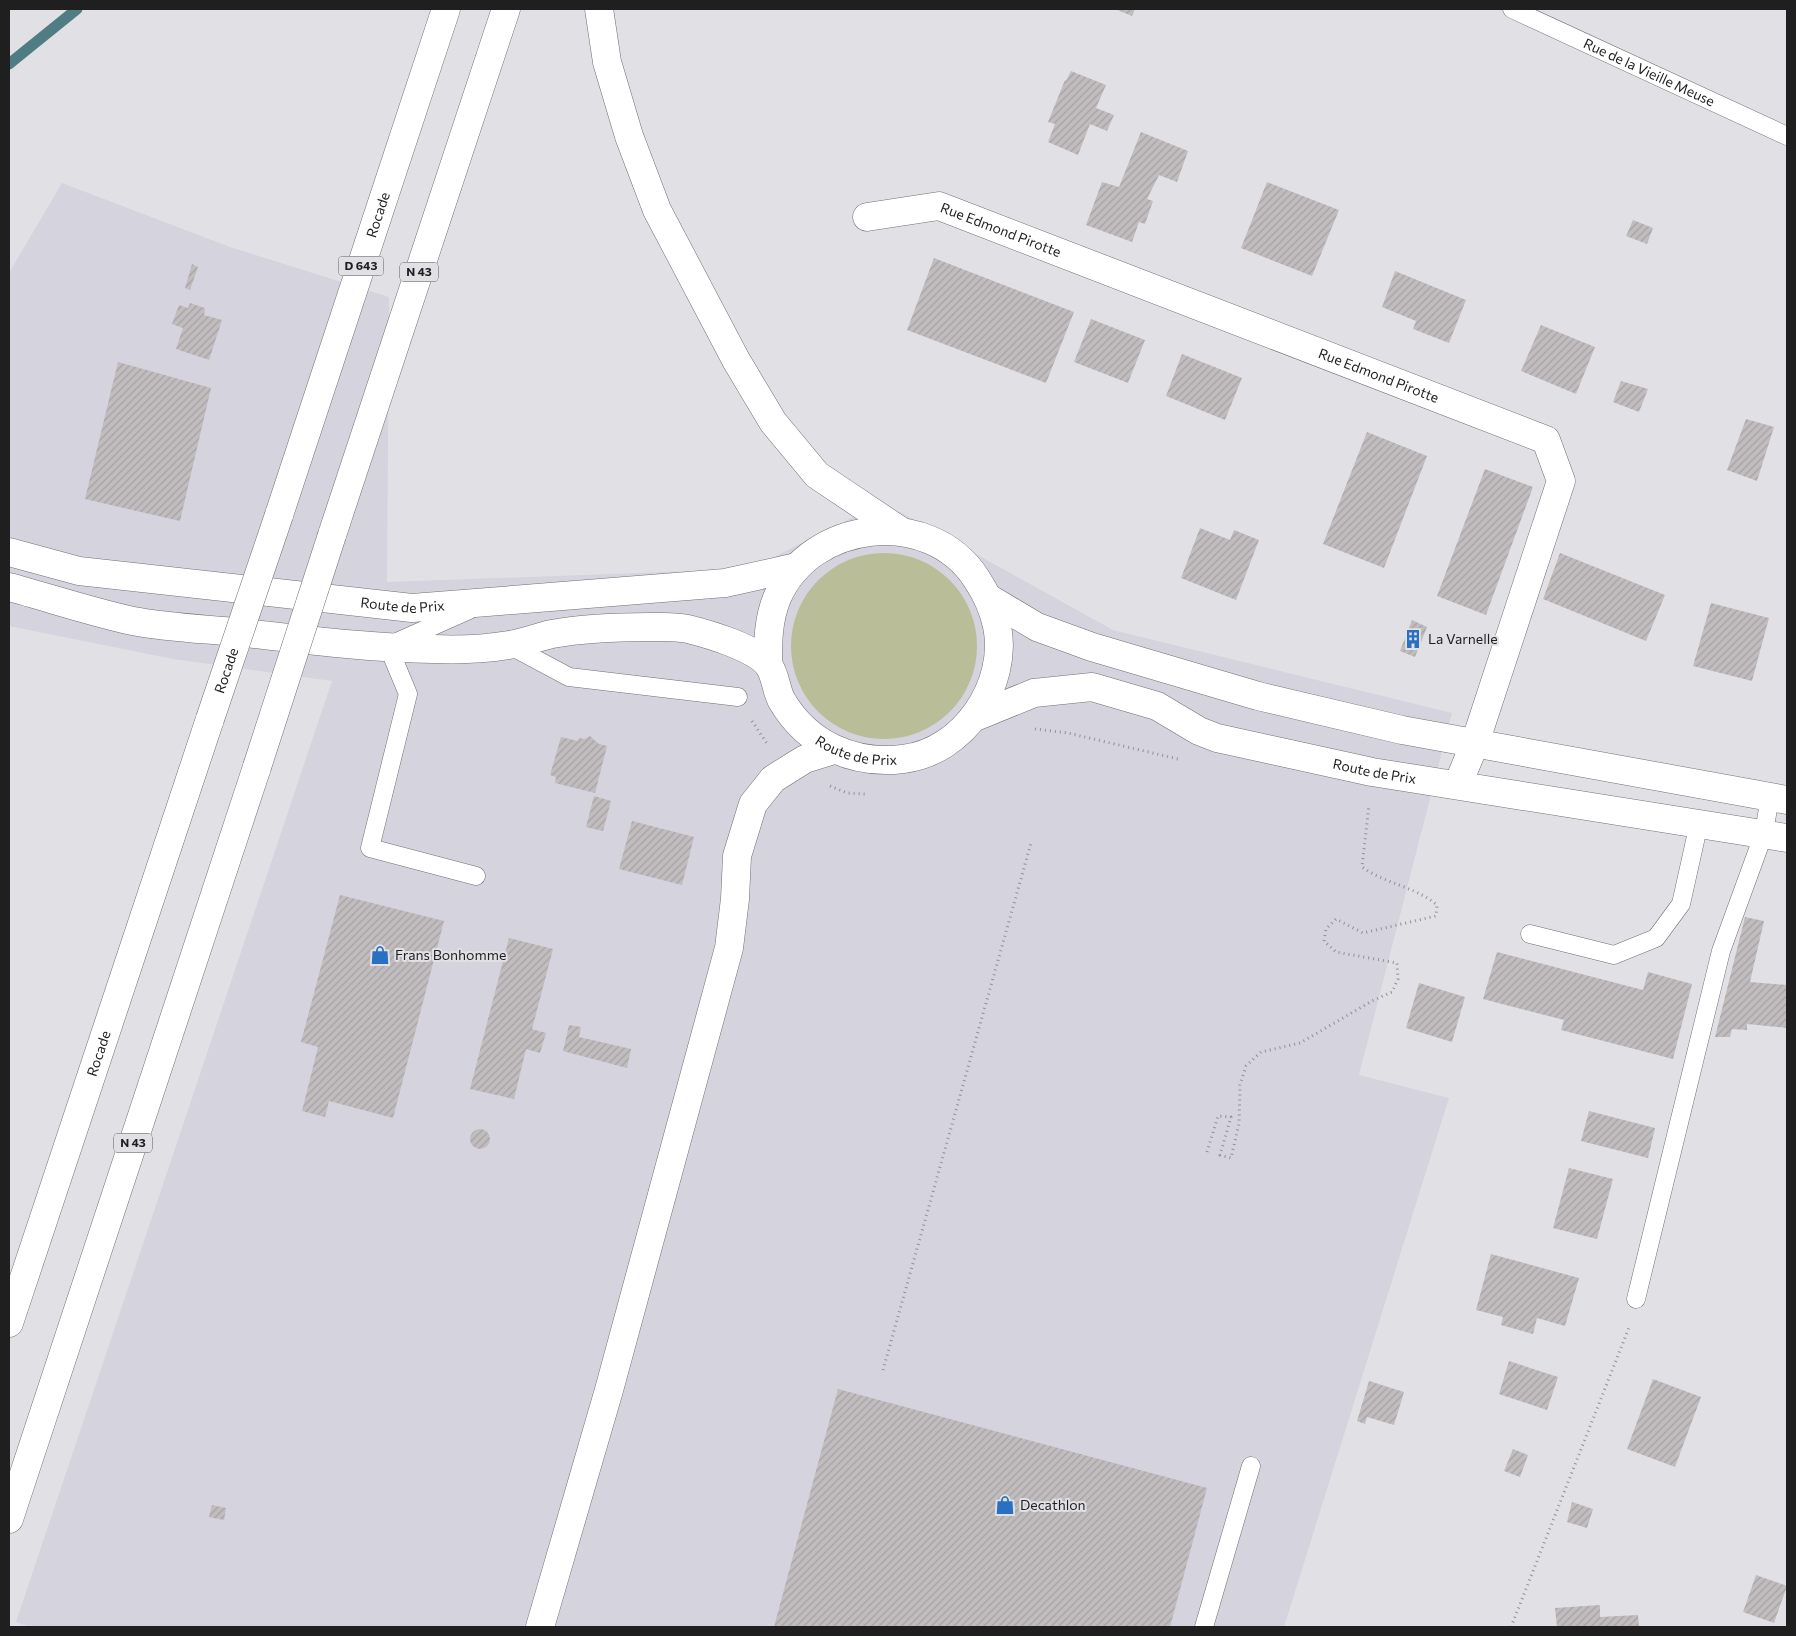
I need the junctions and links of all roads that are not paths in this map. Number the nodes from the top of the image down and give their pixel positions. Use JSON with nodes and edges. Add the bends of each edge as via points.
{"nodes":[{"id":1,"x":506,"y":9,"type":"edge"},
{"id":2,"x":599,"y":9,"type":"edge"},
{"id":3,"x":1512,"y":9,"type":"edge"},
{"id":4,"x":444,"y":13,"type":"edge"},
{"id":5,"x":1787,"y":136,"type":"edge"},
{"id":6,"x":867,"y":217,"type":"dead end"},
{"id":7,"x":900,"y":530,"type":"junction"},
{"id":8,"x":9,"y":552,"type":"edge"},
{"id":9,"x":797,"y":566,"type":"junction"},
{"id":10,"x":9,"y":586,"type":"edge"},
{"id":11,"x":990,"y":599,"type":"junction"},
{"id":12,"x":483,"y":603,"type":"junction"},
{"id":13,"x":388,"y":646,"type":"junction"},
{"id":14,"x":509,"y":646,"type":"junction"},
{"id":15,"x":768,"y":664,"type":"junction"},
{"id":16,"x":738,"y":697,"type":"dead end"},
{"id":17,"x":975,"y":717,"type":"junction"},
{"id":18,"x":1475,"y":743,"type":"junction"},
{"id":19,"x":834,"y":750,"type":"junction"},
{"id":20,"x":1458,"y":784,"type":"junction"},
{"id":21,"x":1779,"y":798,"type":"edge"},
{"id":22,"x":1699,"y":823,"type":"junction"},
{"id":23,"x":1776,"y":836,"type":"edge"},
{"id":24,"x":476,"y":876,"type":"dead end"},
{"id":25,"x":1530,"y":934,"type":"dead end"},
{"id":26,"x":1636,"y":1298,"type":"road end"},
{"id":27,"x":10,"y":1320,"type":"edge"},
{"id":28,"x":1251,"y":1466,"type":"dead end"},
{"id":29,"x":9,"y":1519,"type":"edge"},
{"id":30,"x":540,"y":1627,"type":"edge"},
{"id":31,"x":1204,"y":1627,"type":"edge"}],
"edges":[{"from":1,"to":29,"type":"main road","number":"N 43","bridge":true},
{"from":2,"to":7,"type":"main road","via":[[607,62],[629,136],[657,210],[736,360],[773,422],[817,475]]},
{"from":3,"to":5,"type":"lane","name":"Rue de la Vieille Meuse"},
{"from":4,"to":27,"type":"main road","name":"Rocade","number":"D 643","bridge":true},
{"from":6,"to":18,"type":"main road","name":"Rue Edmond Pirotte","via":[[939,206],[1546,440],[1562,481]]},
{"from":7,"to":9,"type":"main road","name":"Route de Prix","via":[[862,531],[827,544]]},
{"from":7,"to":11,"type":"main road","name":"Route de Prix","via":[[937,543],[968,566]]},
{"from":8,"to":12,"type":"main road","name":"Route de Prix","via":[[79,571],[412,608]]},
{"from":9,"to":12,"type":"main road","name":"Route de Prix","via":[[725,583]]},
{"from":9,"to":15,"type":"main road","name":"Route de Prix","via":[[775,604],[768,630]]},
{"from":10,"to":13,"type":"main road","via":[[133,621]]},
{"from":11,"to":17,"type":"main road","name":"Route de Prix","via":[[998,629],[998,660],[990,690]]},
{"from":11,"to":18,"type":"main road","name":"Route de Prix","via":[[1037,627],[1092,647],[1258,696],[1402,730]]},
{"from":12,"to":13,"type":"lane"},
{"from":13,"to":14,"type":"main road","via":[[434,649]]},
{"from":13,"to":24,"type":"lane","via":[[408,694],[370,848]]},
{"from":14,"to":15,"type":"main road","via":[[552,634],[616,627],[683,627],[733,642]]},
{"from":14,"to":16,"type":"lane","via":[[569,677]]},
{"from":15,"to":19,"type":"main road","name":"Route de Prix","via":[[780,699],[803,729]]},
{"from":17,"to":19,"type":"main road","name":"Route de Prix","via":[[956,736],[933,750],[907,759],[870,760]]},
{"from":17,"to":20,"type":"main road","name":"Route de Prix","via":[[1034,693],[1092,687],[1157,706],[1217,738],[1372,772]]},
{"from":18,"to":20,"type":"main road","name":"Rue Edmond Pirotte"},
{"from":18,"to":21,"type":"main road","name":"Route de Prix"},
{"from":19,"to":30,"type":"main road","via":[[805,759],[773,779],[753,804],[737,856],[729,948]]},
{"from":20,"to":22,"type":"main road","name":"Route de Prix"},
{"from":21,"to":23,"type":"lane"},
{"from":22,"to":23,"type":"main road","name":"Route de Prix"},
{"from":22,"to":25,"type":"lane","via":[[1681,904],[1656,938],[1614,955]]},
{"from":23,"to":26,"type":"lane","via":[[1722,951]]},
{"from":28,"to":31,"type":"lane"}]}
